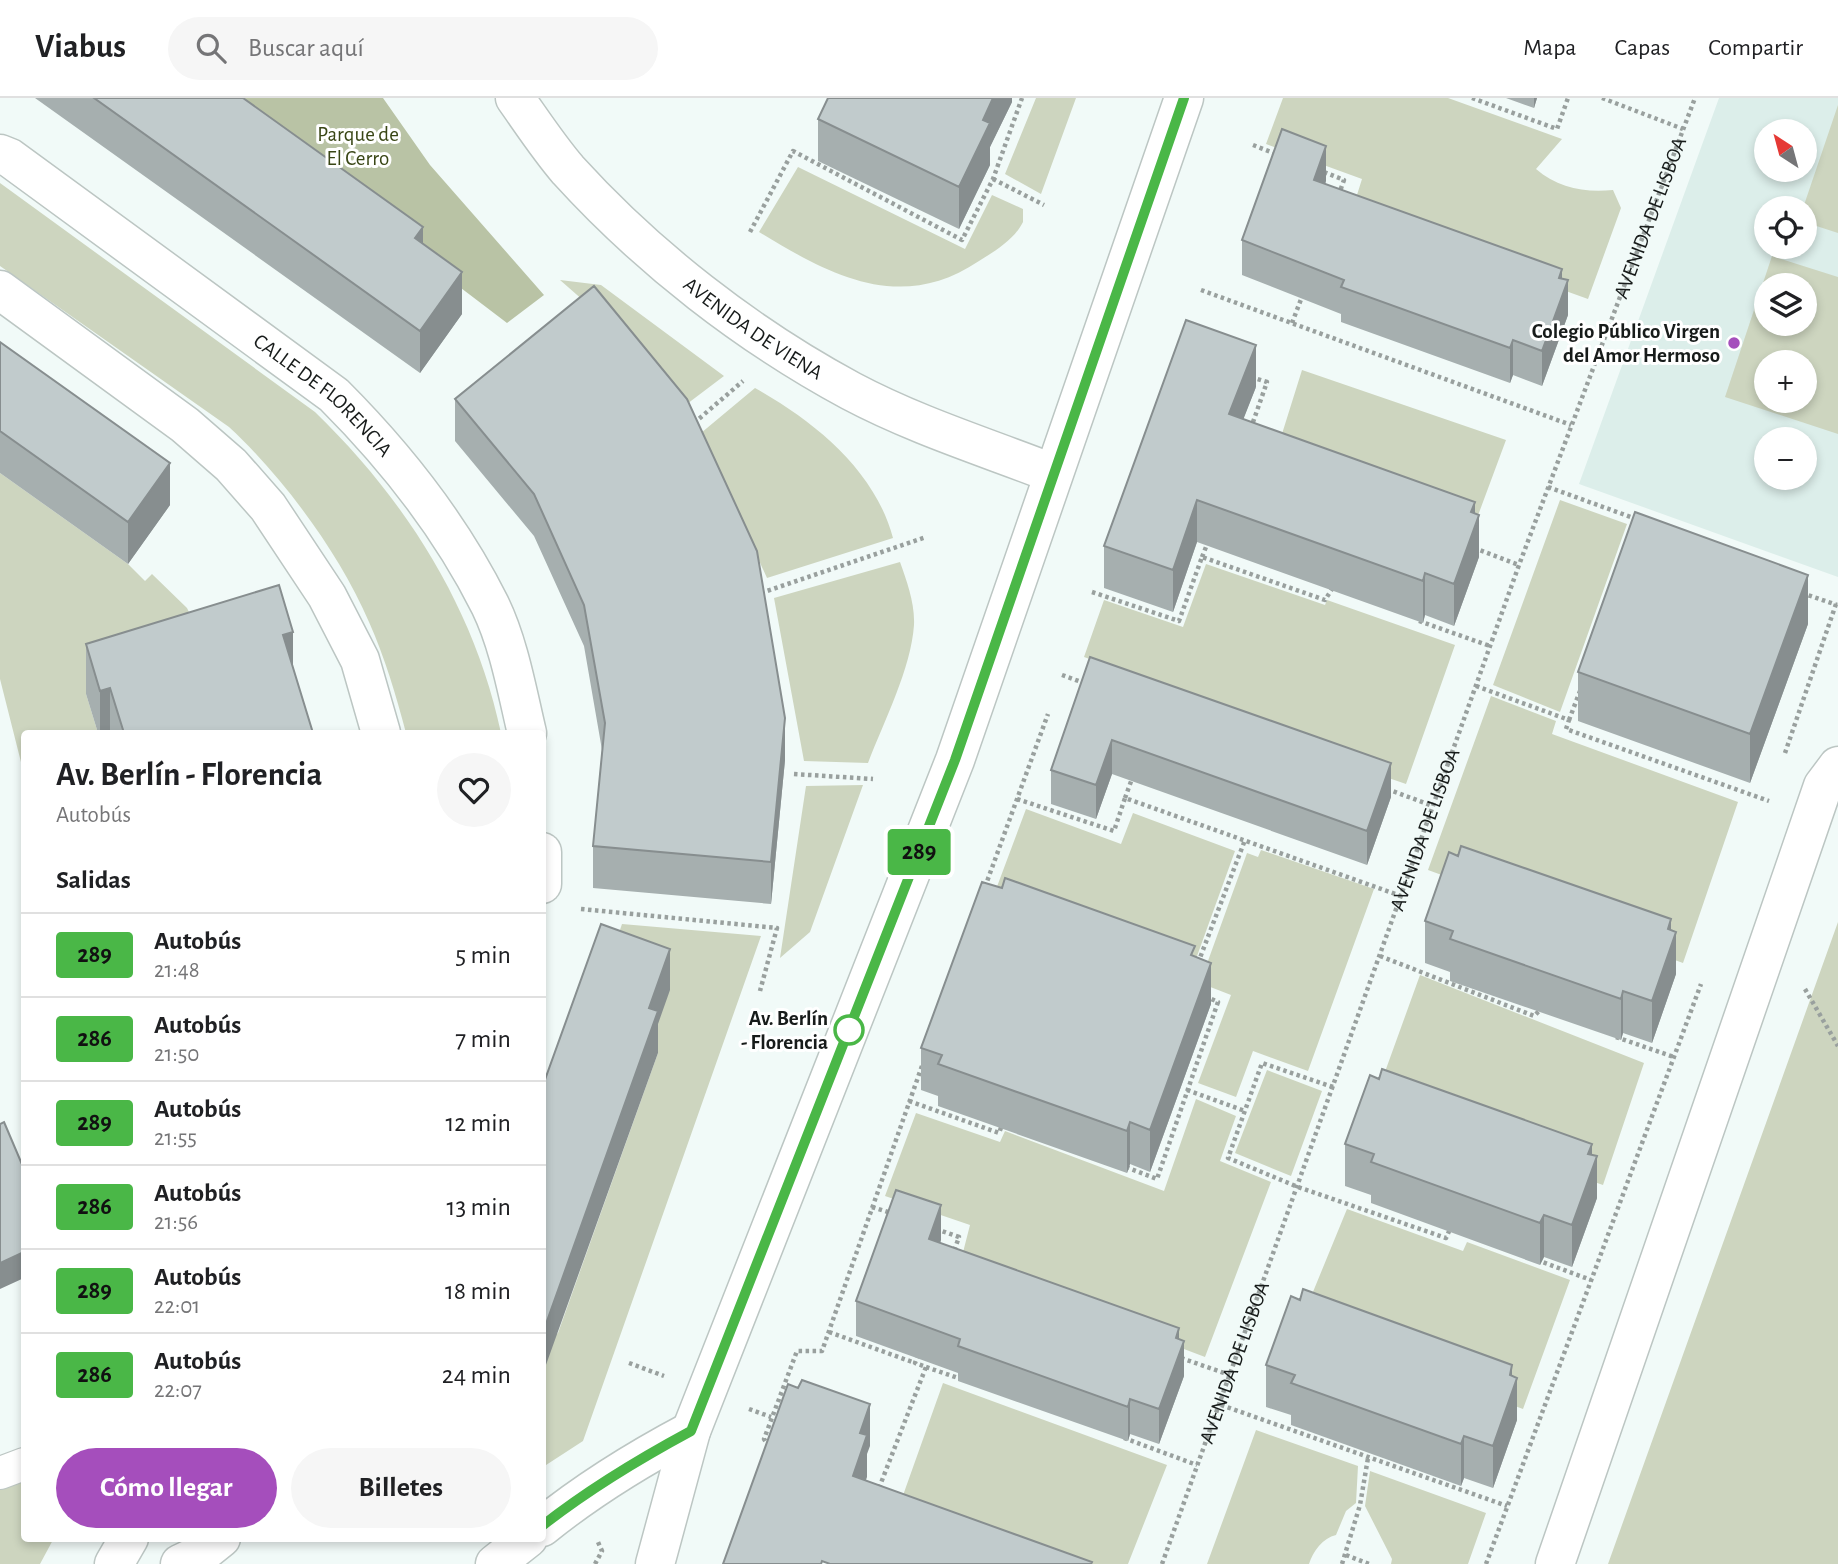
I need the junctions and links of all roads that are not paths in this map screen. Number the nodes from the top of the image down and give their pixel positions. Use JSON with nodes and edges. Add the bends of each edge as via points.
{"nodes":[{"id":1,"x":515,"y":98,"type":"edge"},
{"id":2,"x":1184,"y":98,"type":"edge"},
{"id":3,"x":0,"y":154,"type":"edge"},
{"id":4,"x":0,"y":290,"type":"edge"},
{"id":5,"x":1052,"y":473,"type":"junction"},
{"id":6,"x":380,"y":730,"type":"edge"},
{"id":7,"x":526,"y":730,"type":"edge"},
{"id":8,"x":1838,"y":766,"type":"edge"},
{"id":9,"x":691,"y":1431,"type":"junction"},
{"id":10,"x":21,"y":1465,"type":"edge"},
{"id":11,"x":0,"y":1473,"type":"edge"},
{"id":12,"x":546,"y":1524,"type":"edge"},
{"id":13,"x":107,"y":1542,"type":"edge"},
{"id":14,"x":127,"y":1542,"type":"edge"},
{"id":15,"x":216,"y":1542,"type":"edge"},
{"id":16,"x":523,"y":1542,"type":"edge"},
{"id":17,"x":114,"y":1564,"type":"edge"},
{"id":18,"x":180,"y":1564,"type":"edge"},
{"id":19,"x":495,"y":1564,"type":"edge"},
{"id":20,"x":655,"y":1564,"type":"edge"},
{"id":21,"x":1555,"y":1564,"type":"edge"}],
"edges":[{"from":1,"to":5,"type":"street","name":"AVENIDA DE VIENA","via":[[576,178],[637,240],[719,306],[850,391]]},
{"from":2,"to":5,"type":"street"},
{"from":3,"to":7,"type":"street","name":"CALLE DE FLORENCIA","via":[[334,395],[379,440],[441,523],[490,606]]},
{"from":4,"to":6,"type":"street","via":[[185,425],[231,465],[268,506],[327,596],[360,660]]},
{"from":5,"to":9,"type":"street","via":[[955,760]]},
{"from":8,"to":21,"type":"street","via":[[1823,786]]},
{"from":9,"to":12,"type":"street","via":[[637,1460]]},
{"from":9,"to":20,"type":"street"},
{"from":10,"to":11,"type":"lane"},
{"from":13,"to":17,"type":"lane"},
{"from":14,"to":17,"type":"street"},
{"from":15,"to":18,"type":"street"},
{"from":16,"to":19,"type":"street"}]}
